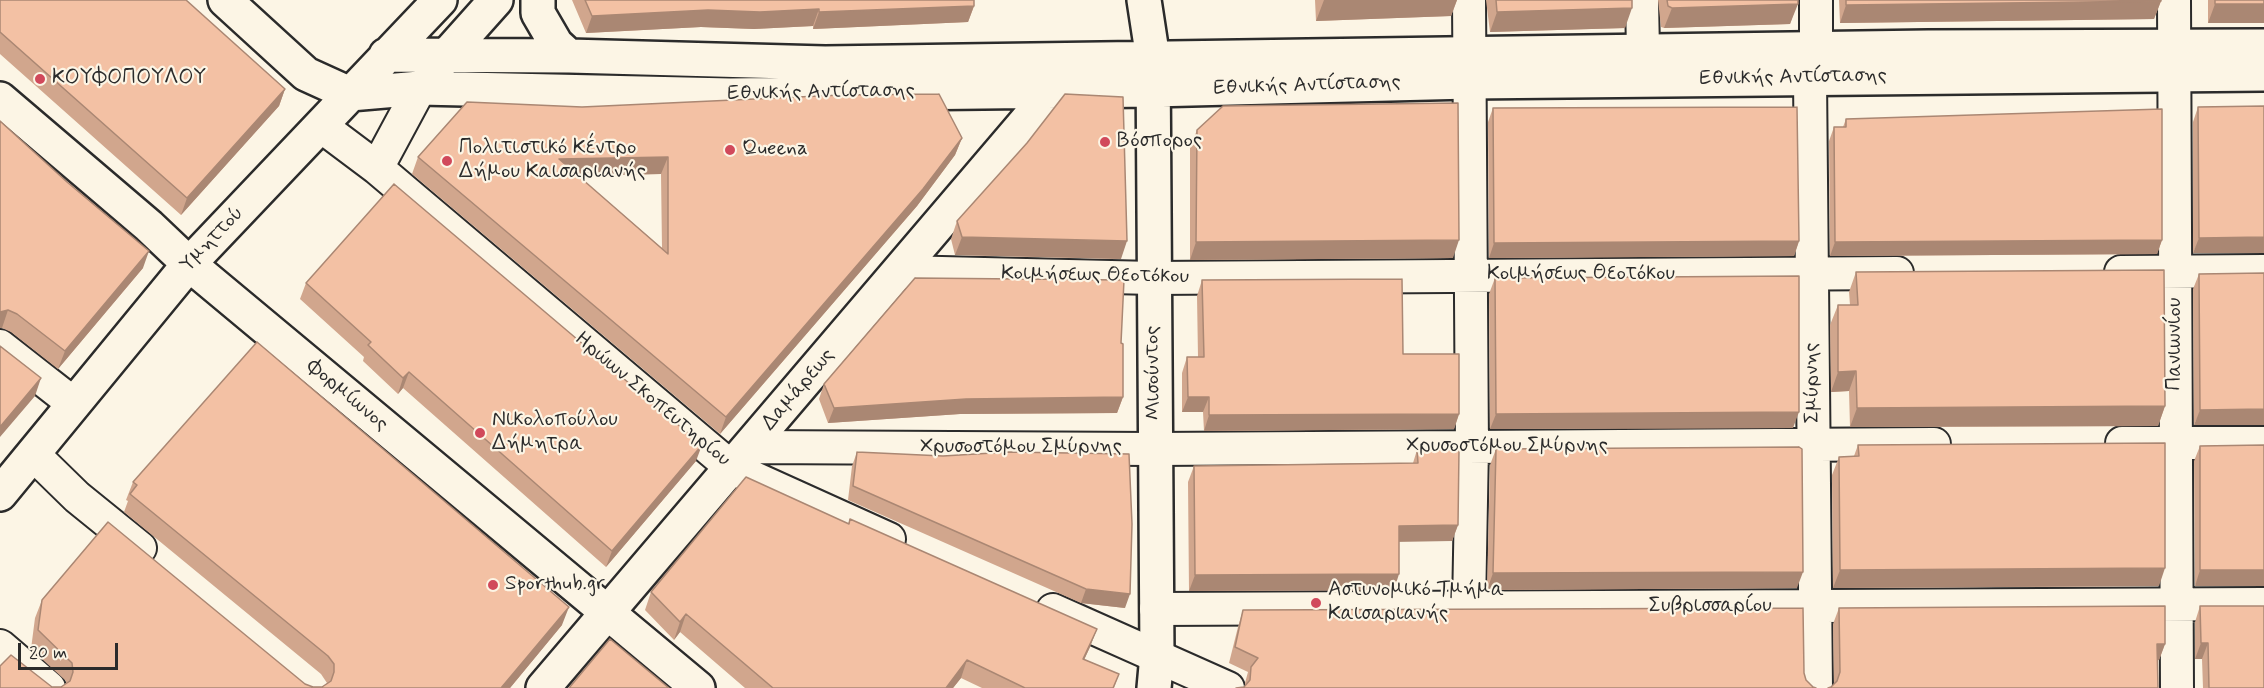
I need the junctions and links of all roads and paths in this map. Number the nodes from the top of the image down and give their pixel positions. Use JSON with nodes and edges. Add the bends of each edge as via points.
{"nodes":[{"id":1,"x":225,"y":0,"type":"edge"},
{"id":2,"x":440,"y":0,"type":"edge"},
{"id":3,"x":496,"y":0,"type":"edge"},
{"id":4,"x":538,"y":0,"type":"edge"},
{"id":5,"x":1144,"y":0,"type":"edge"},
{"id":6,"x":1469,"y":0,"type":"edge"},
{"id":7,"x":1642,"y":0,"type":"edge"},
{"id":8,"x":1816,"y":0,"type":"edge"},
{"id":9,"x":2174,"y":0,"type":"edge"},
{"id":10,"x":2264,"y":45,"type":"edge"},
{"id":11,"x":1643,"y":51,"type":"junction"},
{"id":12,"x":386,"y":55,"type":"junction"},
{"id":13,"x":446,"y":55,"type":"junction"},
{"id":14,"x":569,"y":56,"type":"junction"},
{"id":15,"x":2175,"y":60,"type":"junction"},
{"id":16,"x":1813,"y":63,"type":"junction"},
{"id":17,"x":1469,"y":67,"type":"junction"},
{"id":18,"x":1152,"y":74,"type":"junction"},
{"id":19,"x":2264,"y":74,"type":"edge"},
{"id":20,"x":420,"y":88,"type":"junction"},
{"id":21,"x":1053,"y":90,"type":"junction"},
{"id":22,"x":350,"y":94,"type":"junction"},
{"id":23,"x":0,"y":99,"type":"edge"},
{"id":24,"x":321,"y":126,"type":"junction"},
{"id":25,"x":377,"y":168,"type":"junction"},
{"id":26,"x":189,"y":264,"type":"junction"},
{"id":27,"x":2264,"y":271,"type":"edge"},
{"id":28,"x":899,"y":272,"type":"junction"},
{"id":29,"x":2093,"y":272,"type":"edge"},
{"id":30,"x":2175,"y":272,"type":"junction"},
{"id":31,"x":1929,"y":273,"type":"edge"},
{"id":32,"x":1811,"y":274,"type":"junction"},
{"id":33,"x":1470,"y":276,"type":"junction"},
{"id":34,"x":1153,"y":278,"type":"junction"},
{"id":35,"x":0,"y":346,"type":"edge"},
{"id":36,"x":74,"y":404,"type":"junction"},
{"id":37,"x":2176,"y":443,"type":"junction"},
{"id":38,"x":2264,"y":443,"type":"edge"},
{"id":39,"x":1966,"y":444,"type":"edge"},
{"id":40,"x":2095,"y":444,"type":"edge"},
{"id":41,"x":1814,"y":445,"type":"junction"},
{"id":42,"x":1472,"y":447,"type":"junction"},
{"id":43,"x":1155,"y":449,"type":"junction"},
{"id":44,"x":33,"y":454,"type":"junction"},
{"id":45,"x":741,"y":458,"type":"junction"},
{"id":46,"x":0,"y":494,"type":"edge"},
{"id":47,"x":911,"y":548,"type":"edge"},
{"id":48,"x":158,"y":563,"type":"edge"},
{"id":49,"x":1028,"y":599,"type":"edge"},
{"id":50,"x":2177,"y":604,"type":"junction"},
{"id":51,"x":2264,"y":604,"type":"edge"},
{"id":52,"x":1817,"y":606,"type":"junction"},
{"id":53,"x":1469,"y":608,"type":"junction"},
{"id":54,"x":1156,"y":609,"type":"junction"},
{"id":55,"x":609,"y":613,"type":"junction"},
{"id":56,"x":0,"y":646,"type":"edge"},
{"id":57,"x":1157,"y":656,"type":"junction"},
{"id":58,"x":49,"y":688,"type":"edge"},
{"id":59,"x":543,"y":688,"type":"edge"},
{"id":60,"x":698,"y":688,"type":"edge"},
{"id":61,"x":1154,"y":688,"type":"edge"},
{"id":62,"x":1228,"y":688,"type":"edge"},
{"id":63,"x":1816,"y":688,"type":"edge"},
{"id":64,"x":2177,"y":688,"type":"edge"}],
"edges":[{"from":1,"to":22,"type":"main road","via":[[306,74]]},
{"from":2,"to":12,"type":"main road","name":"Υμηττού"},
{"from":3,"to":13,"type":"main road"},
{"from":4,"to":14,"type":"main road","via":[[538,13],[556,44]]},
{"from":5,"to":18,"type":"main road","name":"Μισούντος"},
{"from":6,"to":17,"type":"street"},
{"from":7,"to":11,"type":"street"},
{"from":8,"to":16,"type":"street","name":"Σμύρνης"},
{"from":9,"to":15,"type":"street","name":"Πανιωνίου"},
{"from":10,"to":15,"type":"main road","name":"Εθνικής Αντίστασης"},
{"from":11,"to":16,"type":"main road","name":"Εθνικής Αντίστασης"},
{"from":11,"to":17,"type":"main road","name":"Εθνικής Αντίστασης"},
{"from":12,"to":13,"type":"main road","name":"Εθνικής Αντίστασης"},
{"from":12,"to":22,"type":"main road","name":"Υμηττού"},
{"from":13,"to":14,"type":"main road","name":"Εθνικής Αντίστασης"},
{"from":13,"to":20,"type":"main road"},
{"from":14,"to":18,"type":"main road","name":"Εθνικής Αντίστασης"},
{"from":15,"to":16,"type":"main road","name":"Εθνικής Αντίστασης"},
{"from":15,"to":19,"type":"main road","name":"Εθνικής Αντίστασης"},
{"from":15,"to":30,"type":"street","name":"Πανιωνίου"},
{"from":16,"to":17,"type":"main road","name":"Εθνικής Αντίστασης"},
{"from":16,"to":32,"type":"street","name":"Σμύρνης"},
{"from":17,"to":18,"type":"main road","name":"Εθνικής Αντίστασης"},
{"from":17,"to":33,"type":"street"},
{"from":18,"to":21,"type":"main road","name":"Εθνικής Αντίστασης"},
{"from":18,"to":34,"type":"main road","name":"Μισούντος"},
{"from":20,"to":21,"type":"main road","name":"Εθνικής Αντίστασης","via":[[730,95]]},
{"from":20,"to":22,"type":"main road","name":"Εθνικής Αντίστασης"},
{"from":20,"to":25,"type":"street"},
{"from":21,"to":28,"type":"main road","name":"Δαμάρεως"},
{"from":22,"to":24,"type":"main road","name":"Υμηττού"},
{"from":23,"to":26,"type":"main road","name":"Φορμίωνος"},
{"from":24,"to":25,"type":"street","name":"Ηρώων Σκοπευτηρίου"},
{"from":24,"to":26,"type":"main road","name":"Υμηττού"},
{"from":25,"to":45,"type":"street","name":"Ηρώων Σκοπευτηρίου"},
{"from":26,"to":36,"type":"main road","name":"Υμηττού"},
{"from":26,"to":55,"type":"main road","name":"Φορμίωνος"},
{"from":27,"to":30,"type":"street"},
{"from":28,"to":34,"type":"street","name":"Κοιμήσεως Θεοτόκου"},
{"from":28,"to":45,"type":"main road","name":"Δαμάρεως"},
{"from":29,"to":30,"type":"street"},
{"from":30,"to":37,"type":"street","name":"Πανιωνίου"},
{"from":31,"to":32,"type":"street","name":"Κοιμήσεως Θεοτόκου"},
{"from":32,"to":33,"type":"street","name":"Κοιμήσεως Θεοτόκου"},
{"from":32,"to":41,"type":"street","name":"Σμύρνης"},
{"from":33,"to":34,"type":"street","name":"Κοιμήσεως Θεοτόκου"},
{"from":33,"to":42,"type":"street"},
{"from":34,"to":43,"type":"main road","name":"Μισούντος"},
{"from":35,"to":36,"type":"street"},
{"from":36,"to":44,"type":"main road","name":"Υμηττού"},
{"from":37,"to":38,"type":"street"},
{"from":37,"to":40,"type":"street"},
{"from":37,"to":50,"type":"street","name":"Πανιωνίου"},
{"from":39,"to":41,"type":"street","name":"Χρυσοστόμου Σμύρνης"},
{"from":41,"to":42,"type":"street","name":"Χρυσοστόμου Σμύρνης"},
{"from":41,"to":52,"type":"street","name":"Σμύρνης"},
{"from":42,"to":43,"type":"street","name":"Χρυσοστόμου Σμύρνης"},
{"from":42,"to":53,"type":"street"},
{"from":43,"to":45,"type":"street","name":"Χρυσοστόμου Σμύρνης"},
{"from":43,"to":54,"type":"main road","name":"Μισούντος"},
{"from":44,"to":46,"type":"main road","name":"Υμηττού"},
{"from":44,"to":48,"type":"street","via":[[77,497]]},
{"from":45,"to":47,"type":"street","name":"Ηρώων Σκοπευτηρίου"},
{"from":45,"to":55,"type":"main road","name":"Δαμάρεως"},
{"from":49,"to":57,"type":"street"},
{"from":50,"to":51,"type":"street","name":"Συβρισσαρίου"},
{"from":50,"to":52,"type":"street","name":"Συβρισσαρίου"},
{"from":50,"to":64,"type":"street","name":"Πανιωνίου"},
{"from":52,"to":53,"type":"street","name":"Συβρισσαρίου"},
{"from":52,"to":63,"type":"street","name":"Σμύρνης"},
{"from":53,"to":54,"type":"street","name":"Συβρισσαρίου"},
{"from":54,"to":57,"type":"main road","name":"Μισούντος"},
{"from":55,"to":59,"type":"main road","name":"Δαμάρεως"},
{"from":55,"to":60,"type":"main road","name":"Φορμίωνος"},
{"from":56,"to":58,"type":"street"},
{"from":57,"to":61,"type":"main road","name":"Μισούντος"},
{"from":57,"to":62,"type":"street"}]}
